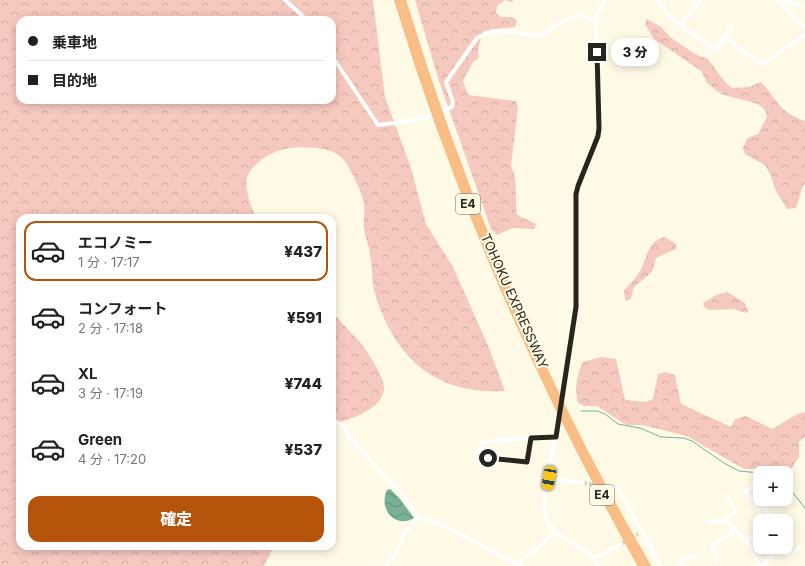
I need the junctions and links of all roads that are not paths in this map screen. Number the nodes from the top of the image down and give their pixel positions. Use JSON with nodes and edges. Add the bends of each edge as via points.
{"nodes":[{"id":1,"x":285,"y":0,"type":"edge"},
{"id":2,"x":397,"y":0,"type":"edge"},
{"id":3,"x":403,"y":0,"type":"edge"},
{"id":4,"x":605,"y":0,"type":"edge"},
{"id":5,"x":658,"y":0,"type":"edge"},
{"id":6,"x":700,"y":0,"type":"edge"},
{"id":7,"x":778,"y":0,"type":"edge"},
{"id":8,"x":787,"y":0,"type":"edge"},
{"id":9,"x":782,"y":5,"type":"junction"},
{"id":10,"x":802,"y":6,"type":"dead end"},
{"id":11,"x":303,"y":16,"type":"edge"},
{"id":12,"x":596,"y":22,"type":"junction"},
{"id":13,"x":681,"y":25,"type":"junction"},
{"id":14,"x":732,"y":27,"type":"dead end"},
{"id":15,"x":805,"y":28,"type":"edge"},
{"id":16,"x":805,"y":34,"type":"edge"},
{"id":17,"x":725,"y":37,"type":"junction"},
{"id":18,"x":336,"y":62,"type":"edge"},
{"id":19,"x":337,"y":422,"type":"dead end"},
{"id":20,"x":556,"y":437,"type":"junction"},
{"id":21,"x":531,"y":438,"type":"junction"},
{"id":22,"x":549,"y":478,"type":"junction"},
{"id":23,"x":583,"y":483,"type":"tunnel mouth"},
{"id":24,"x":753,"y":487,"type":"edge"},
{"id":25,"x":614,"y":488,"type":"tunnel mouth"},
{"id":26,"x":726,"y":495,"type":"dead end"},
{"id":27,"x":753,"y":502,"type":"edge"},
{"id":28,"x":756,"y":506,"type":"edge"},
{"id":29,"x":764,"y":506,"type":"joint"},
{"id":30,"x":768,"y":514,"type":"edge"},
{"id":31,"x":418,"y":517,"type":"junction"},
{"id":32,"x":709,"y":521,"type":"dead end"},
{"id":33,"x":723,"y":522,"type":"junction"},
{"id":34,"x":735,"y":530,"type":"junction"},
{"id":35,"x":555,"y":531,"type":"junction"},
{"id":36,"x":753,"y":536,"type":"edge"},
{"id":37,"x":747,"y":541,"type":"junction"},
{"id":38,"x":621,"y":544,"type":"tunnel mouth"},
{"id":39,"x":799,"y":548,"type":"dead end"},
{"id":40,"x":696,"y":556,"type":"dead end"},
{"id":41,"x":594,"y":559,"type":"junction"},
{"id":42,"x":717,"y":562,"type":"dead end"},
{"id":43,"x":517,"y":565,"type":"edge"},
{"id":44,"x":384,"y":566,"type":"edge"},
{"id":45,"x":598,"y":566,"type":"edge"},
{"id":46,"x":641,"y":566,"type":"edge"},
{"id":47,"x":648,"y":566,"type":"edge"},
{"id":48,"x":662,"y":566,"type":"edge"},
{"id":49,"x":682,"y":566,"type":"edge"},
{"id":50,"x":761,"y":566,"type":"edge"}],
"edges":[{"from":1,"to":11,"type":"street"},
{"from":2,"to":46,"type":"highway","name":"TOHOKU EXPRESSWAY","number":"E4","via":[[429,100],[511,308],[564,422]]},
{"from":3,"to":47,"type":"highway","name":"TOHOKU EXPRESSWAY","number":"E4","via":[[437,105],[478,215],[516,306],[568,416]]},
{"from":4,"to":12,"type":"street","via":[[597,14]]},
{"from":5,"to":13,"type":"street","via":[[671,18]]},
{"from":6,"to":13,"type":"street"},
{"from":7,"to":9,"type":"street"},
{"from":8,"to":9,"type":"street"},
{"from":8,"to":10,"type":"street"},
{"from":9,"to":15,"type":"street"},
{"from":12,"to":18,"type":"street","via":[[579,14],[536,36],[512,31],[488,33],[477,38],[446,82],[453,102],[452,107],[416,120],[378,125],[375,123]]},
{"from":12,"to":20,"type":"street","via":[[599,128],[576,194],[576,307]]},
{"from":13,"to":17,"type":"street","via":[[715,50]]},
{"from":14,"to":17,"type":"street"},
{"from":16,"to":17,"type":"street","via":[[762,65]]},
{"from":19,"to":31,"type":"street","via":[[404,497]]},
{"from":20,"to":21,"type":"street"},
{"from":20,"to":22,"type":"street"},
{"from":21,"to":21,"type":"street","via":[[482,442],[480,458],[527,462]]},
{"from":22,"to":23,"type":"street"},
{"from":22,"to":35,"type":"street","via":[[544,514]]},
{"from":24,"to":27,"type":"street","via":[[746,491]]},
{"from":25,"to":48,"type":"street","via":[[619,489],[640,534]]},
{"from":26,"to":33,"type":"street","via":[[736,511]]},
{"from":28,"to":29,"type":"street","via":[[758,509]]},
{"from":29,"to":30,"type":"street"},
{"from":31,"to":43,"type":"street","via":[[445,526]]},
{"from":31,"to":44,"type":"street","via":[[405,532],[393,558]]},
{"from":32,"to":33,"type":"street"},
{"from":33,"to":34,"type":"street","via":[[727,522]]},
{"from":34,"to":37,"type":"street"},
{"from":34,"to":42,"type":"street","via":[[712,545]]},
{"from":35,"to":41,"type":"street"},
{"from":35,"to":43,"type":"street"},
{"from":36,"to":37,"type":"street"},
{"from":37,"to":50,"type":"street"},
{"from":38,"to":41,"type":"street"},
{"from":39,"to":50,"type":"street","via":[[789,556],[779,549]]},
{"from":40,"to":49,"type":"street","via":[[680,560]]},
{"from":41,"to":45,"type":"street"}]}
